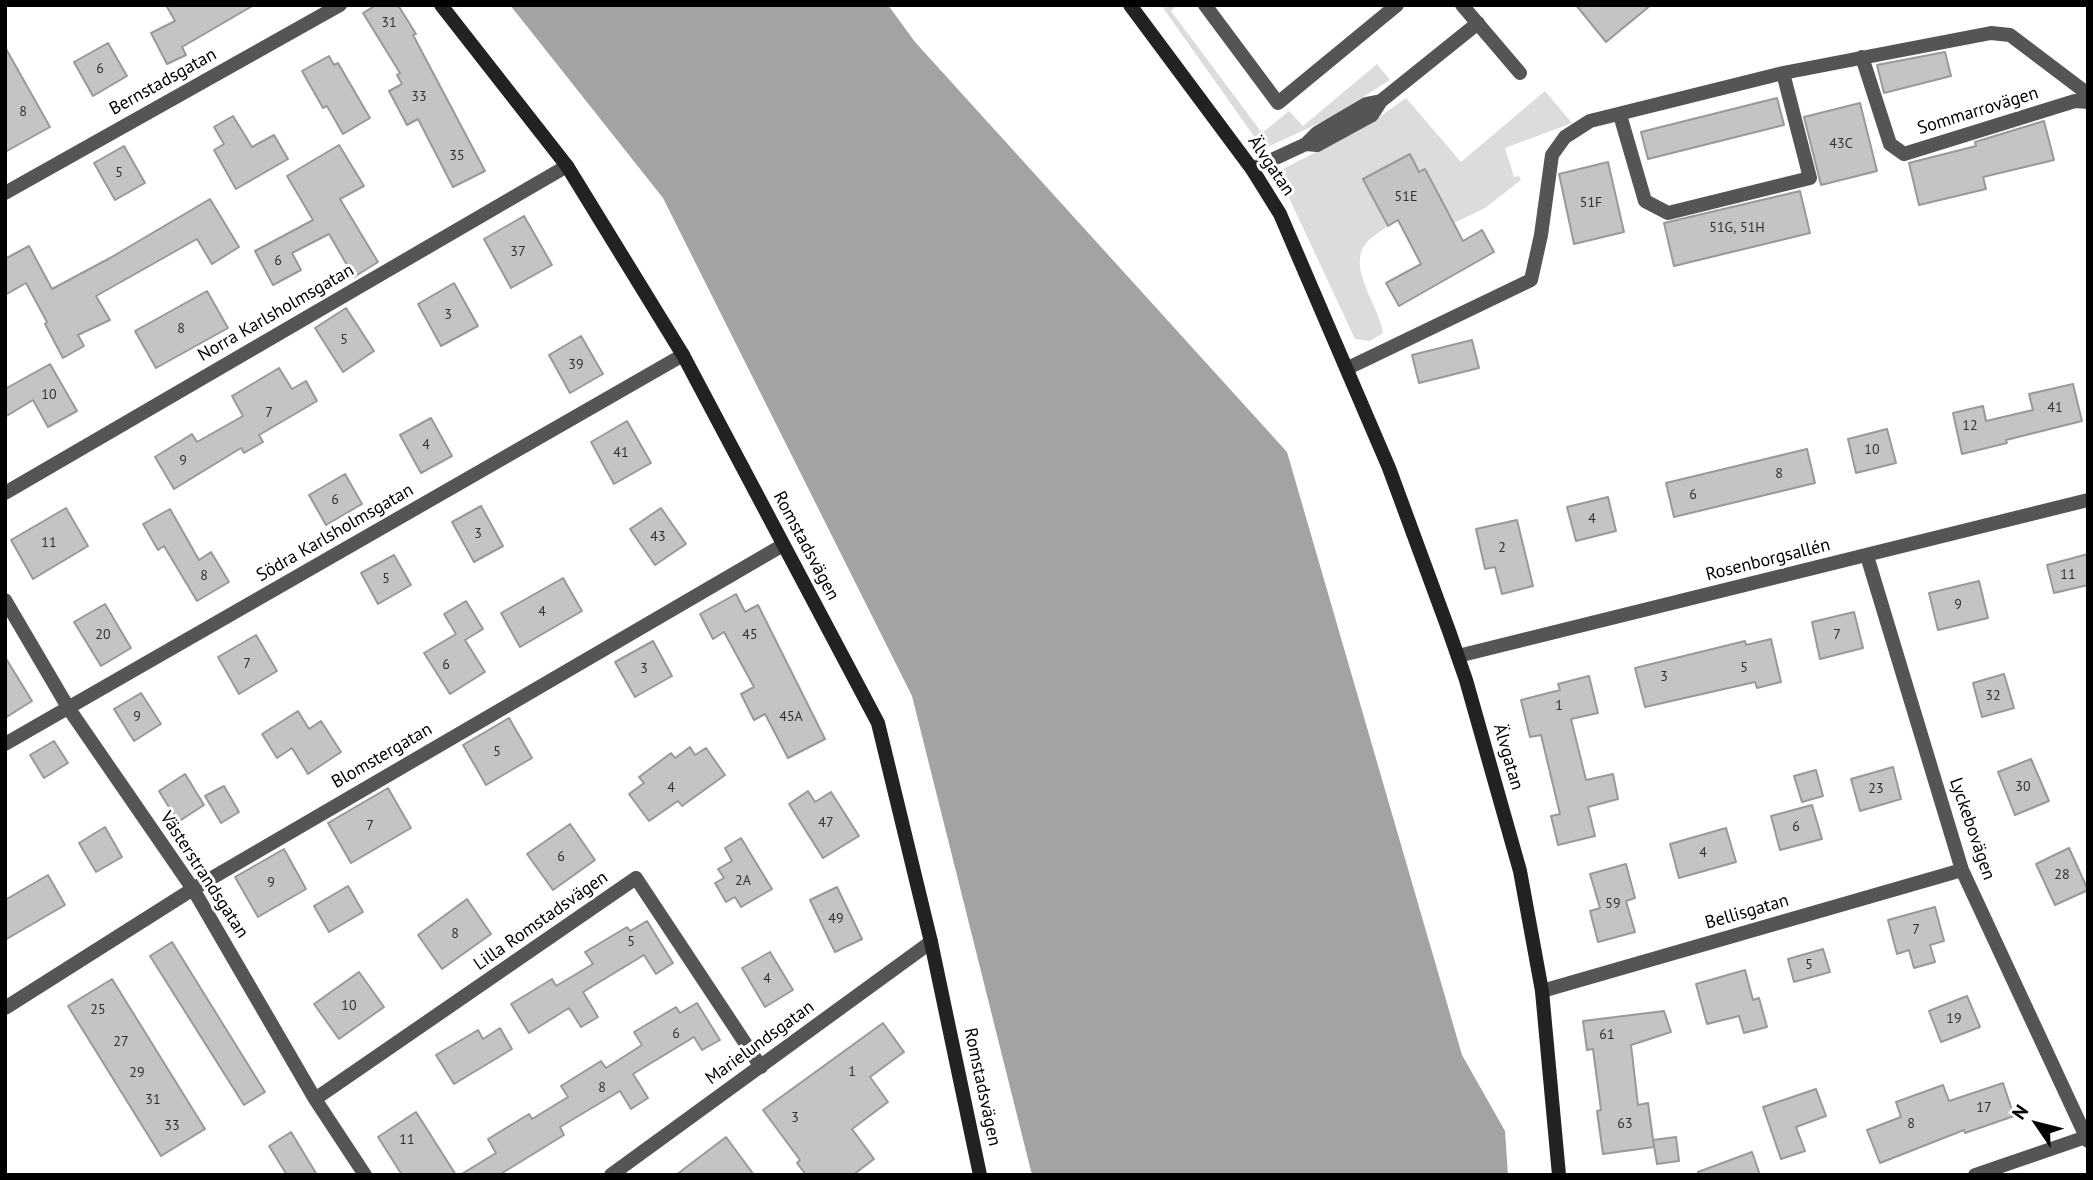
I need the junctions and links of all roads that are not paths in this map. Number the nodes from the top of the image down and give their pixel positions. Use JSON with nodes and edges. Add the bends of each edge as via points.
{"nodes":[{"id":1,"x":340,"y":5,"type":"edge"},
{"id":2,"x":441,"y":5,"type":"edge"},
{"id":3,"x":1130,"y":5,"type":"edge"},
{"id":4,"x":1205,"y":5,"type":"edge"},
{"id":5,"x":1397,"y":5,"type":"edge"},
{"id":6,"x":1462,"y":5,"type":"edge"},
{"id":7,"x":1478,"y":23,"type":"junction"},
{"id":8,"x":1863,"y":57,"type":"junction"},
{"id":9,"x":1783,"y":73,"type":"junction"},
{"id":10,"x":1520,"y":74,"type":"dead end"},
{"id":11,"x":2088,"y":94,"type":"edge"},
{"id":12,"x":2088,"y":102,"type":"edge"},
{"id":13,"x":1620,"y":115,"type":"junction"},
{"id":14,"x":567,"y":166,"type":"junction"},
{"id":15,"x":1252,"y":169,"type":"junction"},
{"id":16,"x":5,"y":193,"type":"edge"},
{"id":17,"x":683,"y":355,"type":"junction"},
{"id":18,"x":1348,"y":368,"type":"junction"},
{"id":19,"x":5,"y":493,"type":"edge"},
{"id":20,"x":2088,"y":500,"type":"edge"},
{"id":21,"x":783,"y":545,"type":"junction"},
{"id":22,"x":1867,"y":556,"type":"junction"},
{"id":23,"x":5,"y":600,"type":"edge"},
{"id":24,"x":1458,"y":656,"type":"junction"},
{"id":25,"x":69,"y":709,"type":"junction"},
{"id":26,"x":5,"y":744,"type":"edge"},
{"id":27,"x":1962,"y":870,"type":"junction"},
{"id":28,"x":193,"y":889,"type":"junction"},
{"id":29,"x":931,"y":942,"type":"junction"},
{"id":30,"x":1542,"y":991,"type":"junction"},
{"id":31,"x":5,"y":1008,"type":"edge"},
{"id":32,"x":761,"y":1067,"type":"junction"},
{"id":33,"x":316,"y":1099,"type":"junction"},
{"id":34,"x":2087,"y":1139,"type":"edge"},
{"id":35,"x":365,"y":1175,"type":"edge"},
{"id":36,"x":611,"y":1175,"type":"edge"},
{"id":37,"x":980,"y":1175,"type":"edge"},
{"id":38,"x":1559,"y":1175,"type":"edge"},
{"id":39,"x":1975,"y":1175,"type":"edge"}],
"edges":[{"from":1,"to":16,"type":"street","name":"Bernstadsgatan"},
{"from":2,"to":14,"type":"street","name":"Romstadsvägen"},
{"from":3,"to":15,"type":"street","name":"Älvgatan"},
{"from":4,"to":5,"type":"street","via":[[1278,103]]},
{"from":6,"to":7,"type":"street"},
{"from":7,"to":10,"type":"street"},
{"from":7,"to":15,"type":"street","via":[[1381,101],[1366,104],[1306,144]]},
{"from":8,"to":9,"type":"street","name":"Sommarrovägen"},
{"from":8,"to":11,"type":"street","name":"Sommarrovägen","via":[[1972,35],[2010,35]]},
{"from":8,"to":12,"type":"street","name":"Sommarrovägen","via":[[1890,144],[1904,154],[2075,102]]},
{"from":9,"to":13,"type":"street","name":"Sommarrovägen"},
{"from":9,"to":13,"type":"street","via":[[1810,178],[1668,213],[1645,201]]},
{"from":13,"to":18,"type":"street","name":"Sommarrovägen","via":[[1590,121],[1565,137],[1552,155],[1531,279]]},
{"from":14,"to":17,"type":"street","name":"Romstadsvägen"},
{"from":14,"to":19,"type":"street","name":"Norra Karlsholmsgatan"},
{"from":15,"to":18,"type":"street","name":"Älvgatan","via":[[1280,214]]},
{"from":17,"to":21,"type":"street","name":"Romstadsvägen"},
{"from":17,"to":25,"type":"street","name":"Södra Karlsholmsgatan"},
{"from":18,"to":24,"type":"street","name":"Älvgatan"},
{"from":20,"to":22,"type":"street","name":"Rosenborgsallén"},
{"from":21,"to":28,"type":"street","name":"Blomstergatan"},
{"from":21,"to":29,"type":"street","name":"Romstadsvägen","via":[[878,723]]},
{"from":22,"to":24,"type":"street","name":"Rosenborgsallén"},
{"from":22,"to":27,"type":"street","name":"Lyckebovägen"},
{"from":23,"to":25,"type":"street","name":"Västerstrandsgatan"},
{"from":24,"to":30,"type":"street","name":"Älvgatan","via":[[1520,871]]},
{"from":25,"to":26,"type":"street","name":"Södra Karlsholmsgatan"},
{"from":25,"to":28,"type":"street","name":"Västerstrandsgatan"},
{"from":27,"to":30,"type":"street","name":"Bellisgatan"},
{"from":27,"to":34,"type":"street","name":"Lyckebovägen"},
{"from":28,"to":31,"type":"street","name":"Blomstergatan"},
{"from":28,"to":33,"type":"street","name":"Västerstrandsgatan"},
{"from":29,"to":32,"type":"street","name":"Marielundsgatan"},
{"from":29,"to":37,"type":"street","name":"Romstadsvägen"},
{"from":30,"to":38,"type":"street","name":"Älvgatan"},
{"from":32,"to":33,"type":"street","name":"Lilla Romstadsvägen","via":[[636,878]]},
{"from":32,"to":36,"type":"street","name":"Marielundsgatan"},
{"from":33,"to":35,"type":"street","name":"Västerstrandsgatan"},
{"from":34,"to":39,"type":"street"}]}
